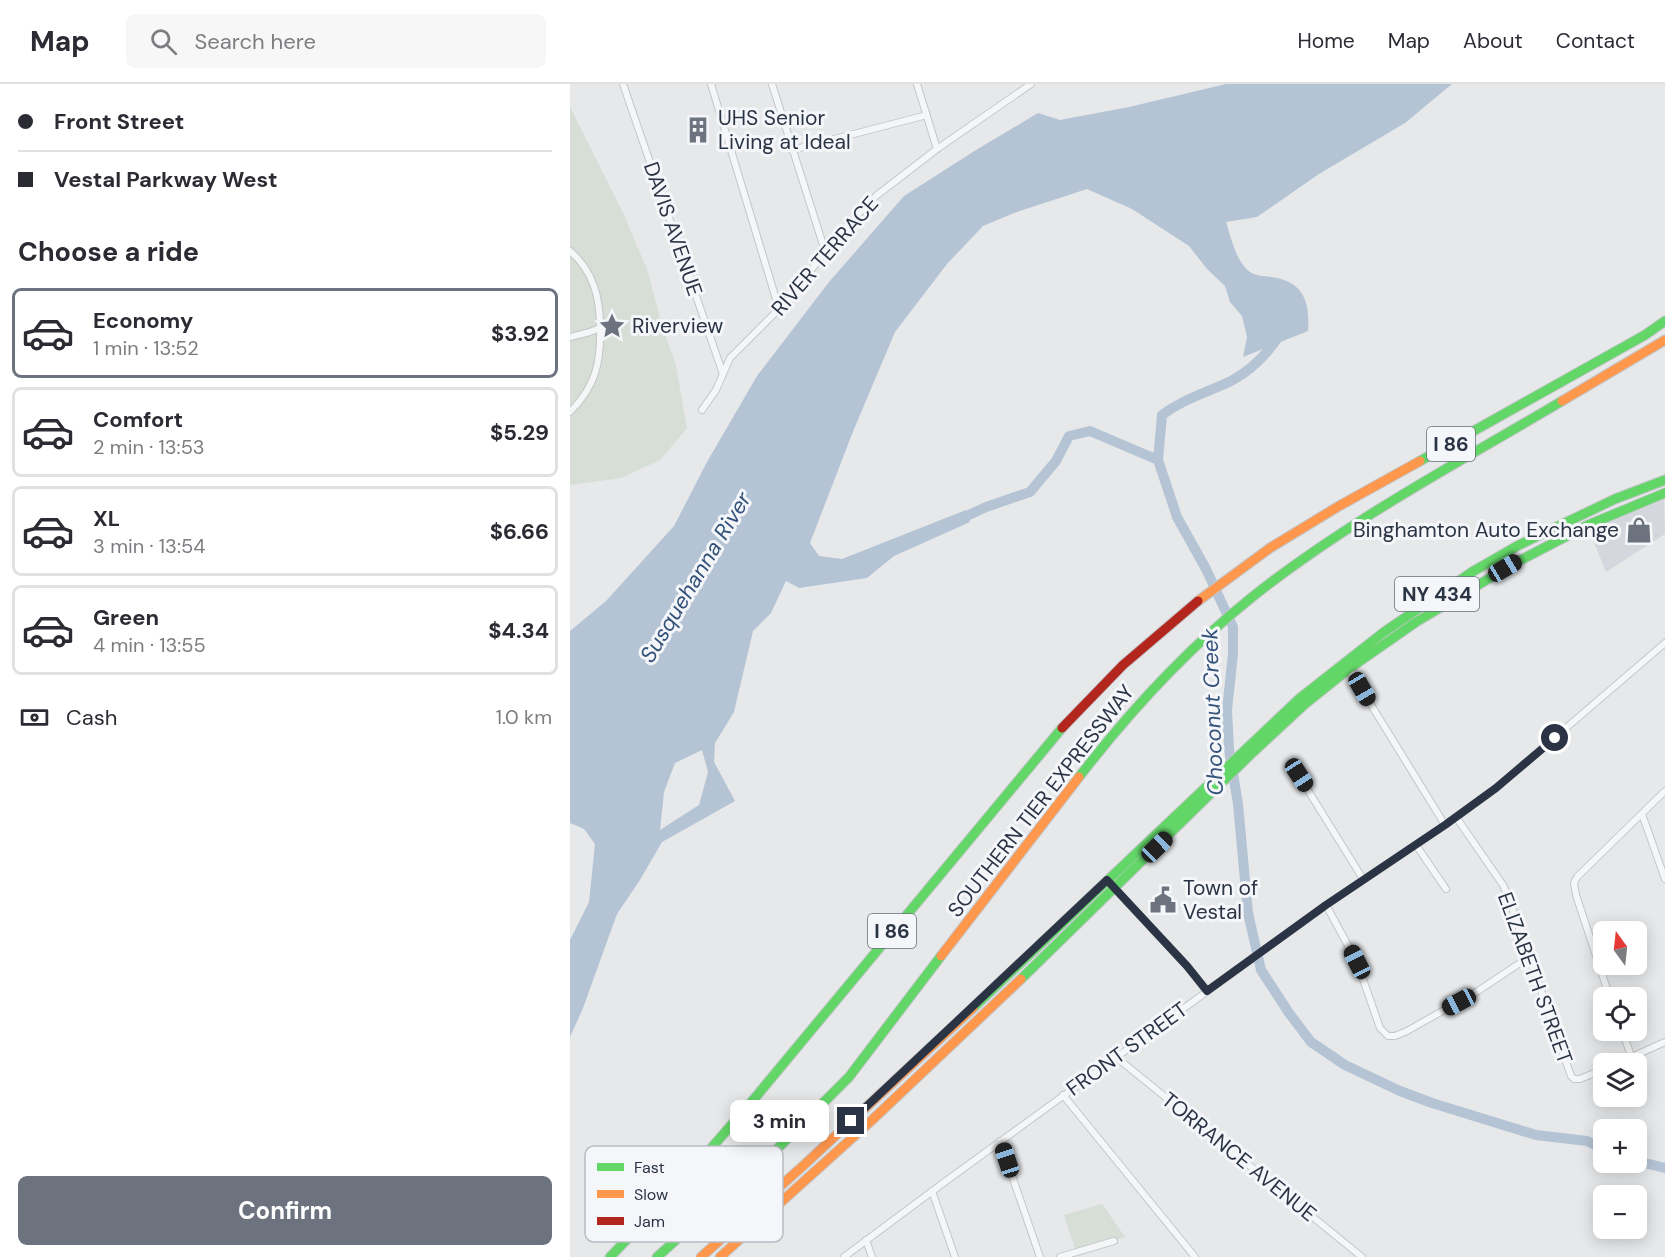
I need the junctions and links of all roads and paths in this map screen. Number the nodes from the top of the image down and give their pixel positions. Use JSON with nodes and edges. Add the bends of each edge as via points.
{"nodes":[{"id":1,"x":623,"y":84,"type":"edge"},
{"id":2,"x":711,"y":84,"type":"edge"},
{"id":3,"x":772,"y":84,"type":"edge"},
{"id":4,"x":917,"y":84,"type":"edge"},
{"id":5,"x":1031,"y":84,"type":"edge"},
{"id":6,"x":927,"y":115,"type":"junction"},
{"id":7,"x":937,"y":149,"type":"junction"},
{"id":8,"x":792,"y":150,"type":"junction"},
{"id":9,"x":570,"y":251,"type":"edge"},
{"id":10,"x":825,"y":252,"type":"junction"},
{"id":11,"x":779,"y":309,"type":"junction"},
{"id":12,"x":1665,"y":321,"type":"edge"},
{"id":13,"x":600,"y":328,"type":"junction"},
{"id":14,"x":570,"y":336,"type":"edge"},
{"id":15,"x":1665,"y":340,"type":"edge"},
{"id":16,"x":723,"y":374,"type":"junction"},
{"id":17,"x":702,"y":410,"type":"dead end"},
{"id":18,"x":570,"y":412,"type":"edge"},
{"id":19,"x":1665,"y":480,"type":"edge"},
{"id":20,"x":1665,"y":493,"type":"edge"},
{"id":21,"x":1665,"y":643,"type":"edge"},
{"id":22,"x":1349,"y":669,"type":"junction"},
{"id":23,"x":1291,"y":763,"type":"dead end"},
{"id":24,"x":1665,"y":791,"type":"edge"},
{"id":25,"x":1642,"y":814,"type":"junction"},
{"id":26,"x":1456,"y":817,"type":"junction"},
{"id":27,"x":1445,"y":825,"type":"junction"},
{"id":28,"x":1416,"y":845,"type":"junction"},
{"id":29,"x":1363,"y":879,"type":"junction"},
{"id":30,"x":1665,"y":879,"type":"edge"},
{"id":31,"x":1107,"y":880,"type":"junction"},
{"id":32,"x":1115,"y":888,"type":"junction"},
{"id":33,"x":1446,"y":889,"type":"dead end"},
{"id":34,"x":1326,"y":905,"type":"junction"},
{"id":35,"x":1530,"y":958,"type":"junction"},
{"id":36,"x":1606,"y":987,"type":"edge"},
{"id":37,"x":1207,"y":991,"type":"junction"},
{"id":38,"x":1665,"y":1042,"type":"edge"},
{"id":39,"x":1638,"y":1053,"type":"edge"},
{"id":40,"x":1116,"y":1057,"type":"junction"},
{"id":41,"x":1593,"y":1074,"type":"edge"},
{"id":42,"x":1063,"y":1095,"type":"junction"},
{"id":43,"x":1000,"y":1141,"type":"junction"},
{"id":44,"x":713,"y":1146,"type":"edge"},
{"id":45,"x":780,"y":1146,"type":"edge"},
{"id":46,"x":783,"y":1183,"type":"edge"},
{"id":47,"x":933,"y":1191,"type":"junction"},
{"id":48,"x":783,"y":1200,"type":"edge"},
{"id":49,"x":866,"y":1240,"type":"junction"},
{"id":50,"x":1114,"y":1240,"type":"dead end"},
{"id":51,"x":624,"y":1242,"type":"edge"},
{"id":52,"x":674,"y":1242,"type":"edge"},
{"id":53,"x":718,"y":1242,"type":"edge"},
{"id":54,"x":737,"y":1242,"type":"edge"},
{"id":55,"x":610,"y":1257,"type":"edge"},
{"id":56,"x":657,"y":1257,"type":"edge"},
{"id":57,"x":701,"y":1257,"type":"edge"},
{"id":58,"x":720,"y":1257,"type":"edge"},
{"id":59,"x":844,"y":1257,"type":"edge"},
{"id":60,"x":872,"y":1257,"type":"edge"},
{"id":61,"x":955,"y":1257,"type":"edge"},
{"id":62,"x":1040,"y":1257,"type":"edge"},
{"id":63,"x":1060,"y":1257,"type":"edge"},
{"id":64,"x":1196,"y":1257,"type":"edge"},
{"id":65,"x":1362,"y":1257,"type":"edge"}],
"edges":[{"from":1,"to":16,"type":"street","name":"DAVIS AVENUE"},
{"from":2,"to":11,"type":"street"},
{"from":3,"to":8,"type":"street"},
{"from":4,"to":6,"type":"street"},
{"from":5,"to":7,"type":"street","name":"RIVER TERRACE"},
{"from":6,"to":7,"type":"street"},
{"from":6,"to":8,"type":"street"},
{"from":7,"to":10,"type":"street","name":"RIVER TERRACE","via":[[876,196]]},
{"from":8,"to":10,"type":"street"},
{"from":9,"to":13,"type":"street","via":[[594,284]]},
{"from":10,"to":11,"type":"street","name":"RIVER TERRACE"},
{"from":11,"to":16,"type":"street","name":"RIVER TERRACE","via":[[730,358]]},
{"from":12,"to":44,"type":"main road","name":"SOUTHERN TIER EXPRESSWAY","number":"I 86","via":[[1339,506],[1239,570],[1183,612],[1123,665],[1048,743]]},
{"from":13,"to":14,"type":"street"},
{"from":13,"to":18,"type":"street","via":[[598,367],[588,389]]},
{"from":15,"to":45,"type":"main road","name":"SOUTHERN TIER EXPRESSWAY","number":"I 86","via":[[1344,531],[1252,597],[1201,641],[1116,729],[849,1077]]},
{"from":16,"to":17,"type":"street","name":"RIVER TERRACE"},
{"from":19,"to":31,"type":"main road","number":"NY 434","via":[[1546,531],[1432,596],[1300,698]]},
{"from":20,"to":22,"type":"main road","number":"NY 434","via":[[1621,510],[1520,560],[1407,626]]},
{"from":21,"to":26,"type":"street","name":"FRONT STREET"},
{"from":22,"to":27,"type":"street"},
{"from":22,"to":32,"type":"main road","number":"NY 434","via":[[1240,766]]},
{"from":23,"to":29,"type":"street"},
{"from":24,"to":25,"type":"street"},
{"from":25,"to":30,"type":"street"},
{"from":25,"to":36,"type":"street","via":[[1574,883]]},
{"from":26,"to":27,"type":"street","name":"FRONT STREET"},
{"from":26,"to":35,"type":"street","name":"ELIZABETH STREET","via":[[1503,885]]},
{"from":27,"to":28,"type":"street","name":"FRONT STREET"},
{"from":28,"to":29,"type":"street","name":"FRONT STREET"},
{"from":28,"to":33,"type":"street"},
{"from":29,"to":34,"type":"street","name":"FRONT STREET"},
{"from":31,"to":32,"type":"street"},
{"from":31,"to":46,"type":"main road","number":"NY 434"},
{"from":32,"to":37,"type":"street"},
{"from":32,"to":48,"type":"main road","number":"NY 434"},
{"from":34,"to":35,"type":"street","via":[[1357,962],[1376,1019],[1388,1036],[1407,1031]]},
{"from":34,"to":37,"type":"street","name":"FRONT STREET"},
{"from":35,"to":41,"type":"street","name":"ELIZABETH STREET","via":[[1571,1076],[1580,1079]]},
{"from":37,"to":40,"type":"street","name":"FRONT STREET"},
{"from":38,"to":39,"type":"street"},
{"from":40,"to":42,"type":"street","name":"FRONT STREET"},
{"from":40,"to":65,"type":"street","name":"TORRANCE AVENUE"},
{"from":42,"to":43,"type":"street","name":"FRONT STREET"},
{"from":42,"to":64,"type":"street"},
{"from":43,"to":47,"type":"street","name":"FRONT STREET"},
{"from":43,"to":62,"type":"street"},
{"from":47,"to":49,"type":"street","name":"FRONT STREET"},
{"from":47,"to":61,"type":"street"},
{"from":49,"to":59,"type":"street","name":"FRONT STREET"},
{"from":49,"to":60,"type":"street"},
{"from":50,"to":63,"type":"street"},
{"from":51,"to":55,"type":"main road","name":"SOUTHERN TIER EXPRESSWAY","number":"I 86"},
{"from":52,"to":56,"type":"main road","name":"SOUTHERN TIER EXPRESSWAY","number":"I 86"},
{"from":53,"to":57,"type":"main road","number":"NY 434"},
{"from":54,"to":58,"type":"main road","number":"NY 434"}]}
